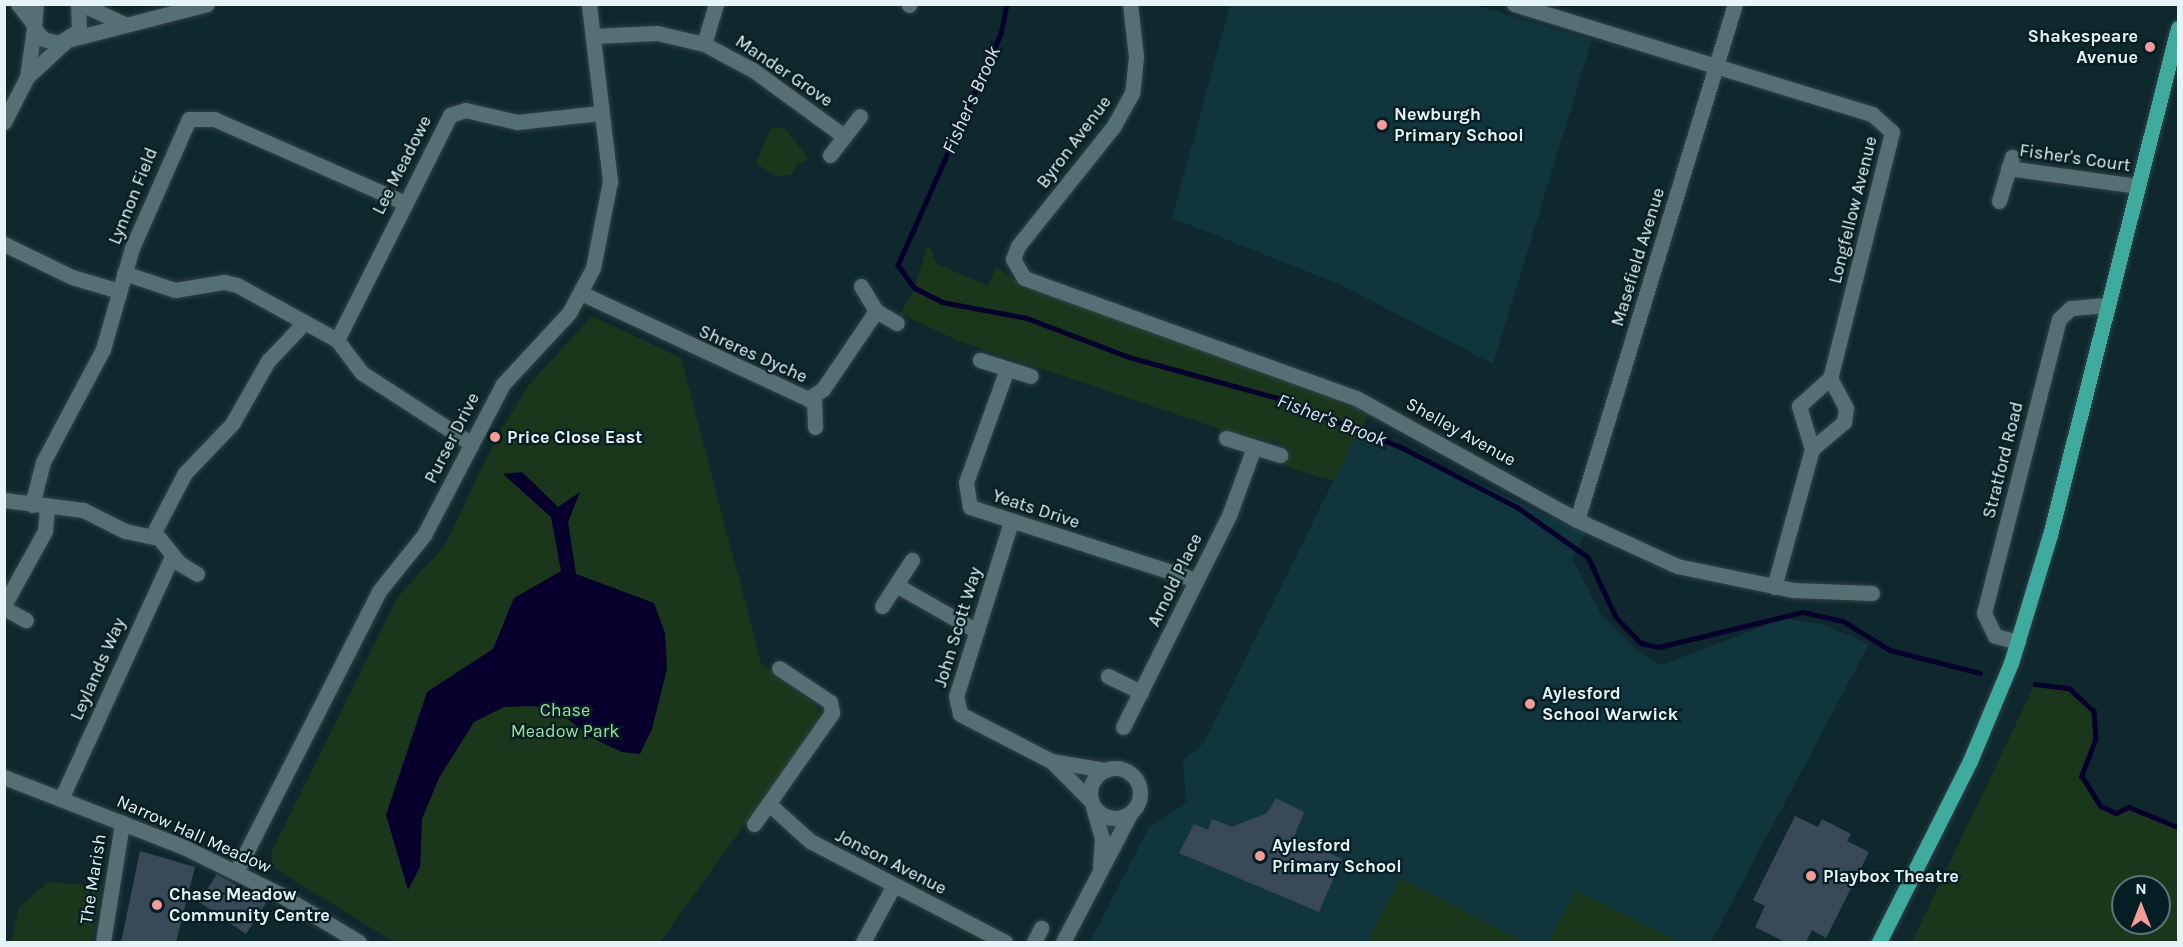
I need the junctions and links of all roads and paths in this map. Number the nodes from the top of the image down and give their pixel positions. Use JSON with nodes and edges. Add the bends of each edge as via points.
{"nodes":[{"id":1,"x":18,"y":4,"type":"edge"},
{"id":2,"x":36,"y":4,"type":"edge"},
{"id":3,"x":80,"y":4,"type":"edge"},
{"id":4,"x":207,"y":4,"type":"edge"},
{"id":5,"x":589,"y":4,"type":"edge"},
{"id":6,"x":716,"y":4,"type":"edge"},
{"id":7,"x":1130,"y":4,"type":"edge"},
{"id":8,"x":1514,"y":4,"type":"edge"},
{"id":9,"x":1735,"y":4,"type":"edge"},
{"id":10,"x":124,"y":24,"type":"junction"},
{"id":11,"x":33,"y":25,"type":"junction"},
{"id":12,"x":2178,"y":28,"type":"edge"},
{"id":13,"x":594,"y":36,"type":"junction"},
{"id":14,"x":69,"y":40,"type":"junction"},
{"id":15,"x":704,"y":44,"type":"junction"},
{"id":16,"x":1716,"y":66,"type":"junction"},
{"id":17,"x":27,"y":77,"type":"junction"},
{"id":18,"x":601,"y":113,"type":"junction"},
{"id":19,"x":860,"y":116,"type":"dead end"},
{"id":20,"x":4,"y":122,"type":"edge"},
{"id":21,"x":844,"y":136,"type":"junction"},
{"id":22,"x":830,"y":155,"type":"dead end"},
{"id":23,"x":2137,"y":186,"type":"junction"},
{"id":24,"x":1999,"y":201,"type":"dead end"},
{"id":25,"x":405,"y":202,"type":"junction"},
{"id":26,"x":4,"y":244,"type":"edge"},
{"id":27,"x":124,"y":273,"type":"junction"},
{"id":28,"x":1032,"y":282,"type":"joint"},
{"id":29,"x":861,"y":286,"type":"dead end"},
{"id":30,"x":119,"y":291,"type":"junction"},
{"id":31,"x":581,"y":293,"type":"junction"},
{"id":32,"x":2107,"y":305,"type":"junction"},
{"id":33,"x":876,"y":311,"type":"junction"},
{"id":34,"x":897,"y":323,"type":"dead end"},
{"id":35,"x":303,"y":324,"type":"junction"},
{"id":36,"x":337,"y":340,"type":"junction"},
{"id":37,"x":980,"y":360,"type":"dead end"},
{"id":38,"x":1007,"y":369,"type":"junction"},
{"id":39,"x":1031,"y":376,"type":"dead end"},
{"id":40,"x":1830,"y":378,"type":"junction"},
{"id":41,"x":814,"y":398,"type":"junction"},
{"id":42,"x":816,"y":427,"type":"dead end"},
{"id":43,"x":1226,"y":438,"type":"dead end"},
{"id":44,"x":470,"y":443,"type":"junction"},
{"id":45,"x":1254,"y":447,"type":"junction"},
{"id":46,"x":1812,"y":449,"type":"junction"},
{"id":47,"x":1280,"y":455,"type":"dead end"},
{"id":48,"x":4,"y":500,"type":"edge"},
{"id":49,"x":39,"y":506,"type":"junction"},
{"id":50,"x":1577,"y":520,"type":"junction"},
{"id":51,"x":1011,"y":522,"type":"junction"},
{"id":52,"x":152,"y":536,"type":"junction"},
{"id":53,"x":172,"y":556,"type":"junction"},
{"id":54,"x":912,"y":560,"type":"dead end"},
{"id":55,"x":197,"y":574,"type":"dead end"},
{"id":56,"x":1196,"y":580,"type":"junction"},
{"id":57,"x":896,"y":585,"type":"junction"},
{"id":58,"x":1774,"y":587,"type":"junction"},
{"id":59,"x":1872,"y":593,"type":"dead end"},
{"id":60,"x":4,"y":606,"type":"edge"},
{"id":61,"x":882,"y":606,"type":"dead end"},
{"id":62,"x":26,"y":620,"type":"dead end"},
{"id":63,"x":976,"y":631,"type":"junction"},
{"id":64,"x":2018,"y":642,"type":"junction"},
{"id":65,"x":779,"y":668,"type":"dead end"},
{"id":66,"x":1108,"y":676,"type":"dead end"},
{"id":67,"x":1141,"y":692,"type":"junction"},
{"id":68,"x":1124,"y":727,"type":"dead end"},
{"id":69,"x":1051,"y":761,"type":"junction"},
{"id":70,"x":1106,"y":770,"type":"junction"},
{"id":71,"x":4,"y":777,"type":"edge"},
{"id":72,"x":61,"y":799,"type":"junction"},
{"id":73,"x":1092,"y":803,"type":"junction"},
{"id":74,"x":769,"y":804,"type":"junction"},
{"id":75,"x":1131,"y":812,"type":"junction"},
{"id":76,"x":122,"y":823,"type":"junction"},
{"id":77,"x":754,"y":824,"type":"dead end"},
{"id":78,"x":236,"y":872,"type":"junction"},
{"id":79,"x":1100,"y":872,"type":"junction"},
{"id":80,"x":894,"y":885,"type":"junction"},
{"id":81,"x":1041,"y":928,"type":"dead end"},
{"id":82,"x":103,"y":942,"type":"edge"},
{"id":83,"x":359,"y":942,"type":"edge"},
{"id":84,"x":863,"y":942,"type":"edge"},
{"id":85,"x":1005,"y":942,"type":"edge"},
{"id":86,"x":1034,"y":942,"type":"edge"},
{"id":87,"x":1063,"y":942,"type":"edge"},
{"id":88,"x":1879,"y":942,"type":"edge"}],
"edges":[{"from":1,"to":11,"type":"street"},
{"from":2,"to":11,"type":"street"},
{"from":3,"to":10,"type":"street"},
{"from":3,"to":14,"type":"street","via":[[82,23]]},
{"from":4,"to":10,"type":"street"},
{"from":5,"to":13,"type":"street","name":"Purser Drive"},
{"from":6,"to":15,"type":"street"},
{"from":7,"to":28,"type":"street","name":"Byron Avenue","via":[[1136,57],[1132,93],[1113,127],[1018,246],[1015,266]]},
{"from":8,"to":16,"type":"street"},
{"from":9,"to":16,"type":"street","name":"Masefield Avenue"},
{"from":10,"to":14,"type":"street"},
{"from":11,"to":14,"type":"street","via":[[51,42]]},
{"from":11,"to":17,"type":"street"},
{"from":12,"to":23,"type":"main road"},
{"from":13,"to":15,"type":"street","name":"Mander Grove","via":[[657,33]]},
{"from":13,"to":18,"type":"street","name":"Purser Drive"},
{"from":14,"to":17,"type":"street"},
{"from":15,"to":21,"type":"street","name":"Mander Grove","via":[[753,70]]},
{"from":16,"to":40,"type":"street","name":"Longfellow Avenue","via":[[1872,114],[1892,132]]},
{"from":16,"to":50,"type":"street","name":"Masefield Avenue"},
{"from":17,"to":20,"type":"street"},
{"from":18,"to":25,"type":"street","name":"Lee Meadowe","via":[[517,122],[453,112]]},
{"from":18,"to":31,"type":"street","name":"Purser Drive","via":[[610,195],[600,244]]},
{"from":19,"to":21,"type":"street"},
{"from":21,"to":22,"type":"street"},
{"from":23,"to":24,"type":"street","name":"Fisher's Court","via":[[2010,163]]},
{"from":23,"to":32,"type":"main road"},
{"from":25,"to":27,"type":"street","name":"Lynnon Field","via":[[214,118],[197,116],[183,128]]},
{"from":25,"to":36,"type":"street","name":"Lee Meadowe"},
{"from":26,"to":30,"type":"street","via":[[72,277]]},
{"from":27,"to":30,"type":"street","name":"Lynnon Field"},
{"from":27,"to":35,"type":"street","via":[[176,290],[231,283]]},
{"from":28,"to":50,"type":"street","name":"Shelley Avenue","via":[[1356,398]]},
{"from":29,"to":33,"type":"street"},
{"from":30,"to":49,"type":"street","name":"Lynnon Field","via":[[103,349],[43,462]]},
{"from":31,"to":41,"type":"street","name":"Shreres Dyche","via":[[801,398]]},
{"from":31,"to":44,"type":"street","name":"Purser Drive","via":[[561,323],[503,384]]},
{"from":32,"to":64,"type":"main road"},
{"from":32,"to":64,"type":"street","name":"Stratford Road","via":[[2071,308],[2059,319],[1984,613],[1995,636]]},
{"from":33,"to":34,"type":"street"},
{"from":33,"to":41,"type":"street","name":"Shreres Dyche"},
{"from":35,"to":36,"type":"street"},
{"from":35,"to":52,"type":"street","via":[[268,361],[232,424],[184,473]]},
{"from":36,"to":44,"type":"street","via":[[362,373]]},
{"from":37,"to":38,"type":"street"},
{"from":38,"to":39,"type":"street"},
{"from":38,"to":51,"type":"street","name":"Yeats Drive","via":[[964,491],[973,509]]},
{"from":40,"to":46,"type":"street","via":[[1798,406]]},
{"from":40,"to":46,"type":"street","via":[[1846,408],[1844,422]]},
{"from":41,"to":42,"type":"street"},
{"from":43,"to":45,"type":"street"},
{"from":44,"to":78,"type":"street","name":"Purser Drive","via":[[424,535],[373,601]]},
{"from":45,"to":47,"type":"street"},
{"from":45,"to":56,"type":"street","name":"Arnold Place"},
{"from":46,"to":58,"type":"street"},
{"from":48,"to":49,"type":"street"},
{"from":49,"to":52,"type":"street","via":[[83,510],[125,531]]},
{"from":49,"to":60,"type":"street","name":"Lynnon Field","via":[[45,531]]},
{"from":50,"to":58,"type":"street","name":"Shelley Avenue","via":[[1693,572]]},
{"from":51,"to":56,"type":"street","name":"Yeats Drive"},
{"from":51,"to":63,"type":"street","name":"John Scott Way"},
{"from":52,"to":53,"type":"street"},
{"from":53,"to":55,"type":"street"},
{"from":53,"to":72,"type":"street","name":"Leylands Way"},
{"from":54,"to":57,"type":"street"},
{"from":56,"to":67,"type":"street","name":"Arnold Place"},
{"from":57,"to":61,"type":"street"},
{"from":57,"to":63,"type":"street"},
{"from":58,"to":59,"type":"street","name":"Shelley Avenue"},
{"from":60,"to":62,"type":"street"},
{"from":63,"to":69,"type":"street","name":"John Scott Way","via":[[956,696],[960,714]]},
{"from":64,"to":88,"type":"main road","via":[[1970,761]]},
{"from":65,"to":74,"type":"street","via":[[830,702],[832,713]]},
{"from":66,"to":67,"type":"street"},
{"from":67,"to":68,"type":"street","name":"Arnold Place"},
{"from":69,"to":70,"type":"street"},
{"from":69,"to":73,"type":"street"},
{"from":70,"to":73,"type":"street","via":[[1093,781]]},
{"from":70,"to":75,"type":"street","via":[[1123,769],[1138,782],[1140,797]]},
{"from":71,"to":72,"type":"street","name":"Narrow Hall Meadow"},
{"from":72,"to":76,"type":"street","name":"Narrow Hall Meadow"},
{"from":73,"to":75,"type":"street","via":[[1113,818]]},
{"from":73,"to":79,"type":"street","via":[[1102,839]]},
{"from":74,"to":77,"type":"street"},
{"from":74,"to":80,"type":"street","name":"Jonson Avenue","via":[[810,842]]},
{"from":75,"to":79,"type":"street"},
{"from":76,"to":78,"type":"street","name":"Narrow Hall Meadow"},
{"from":76,"to":82,"type":"street","name":"The Marish"},
{"from":78,"to":83,"type":"street","name":"Narrow Hall Meadow"},
{"from":79,"to":87,"type":"street"},
{"from":80,"to":84,"type":"street"},
{"from":80,"to":85,"type":"street","name":"Jonson Avenue"},
{"from":81,"to":86,"type":"street"}]}
